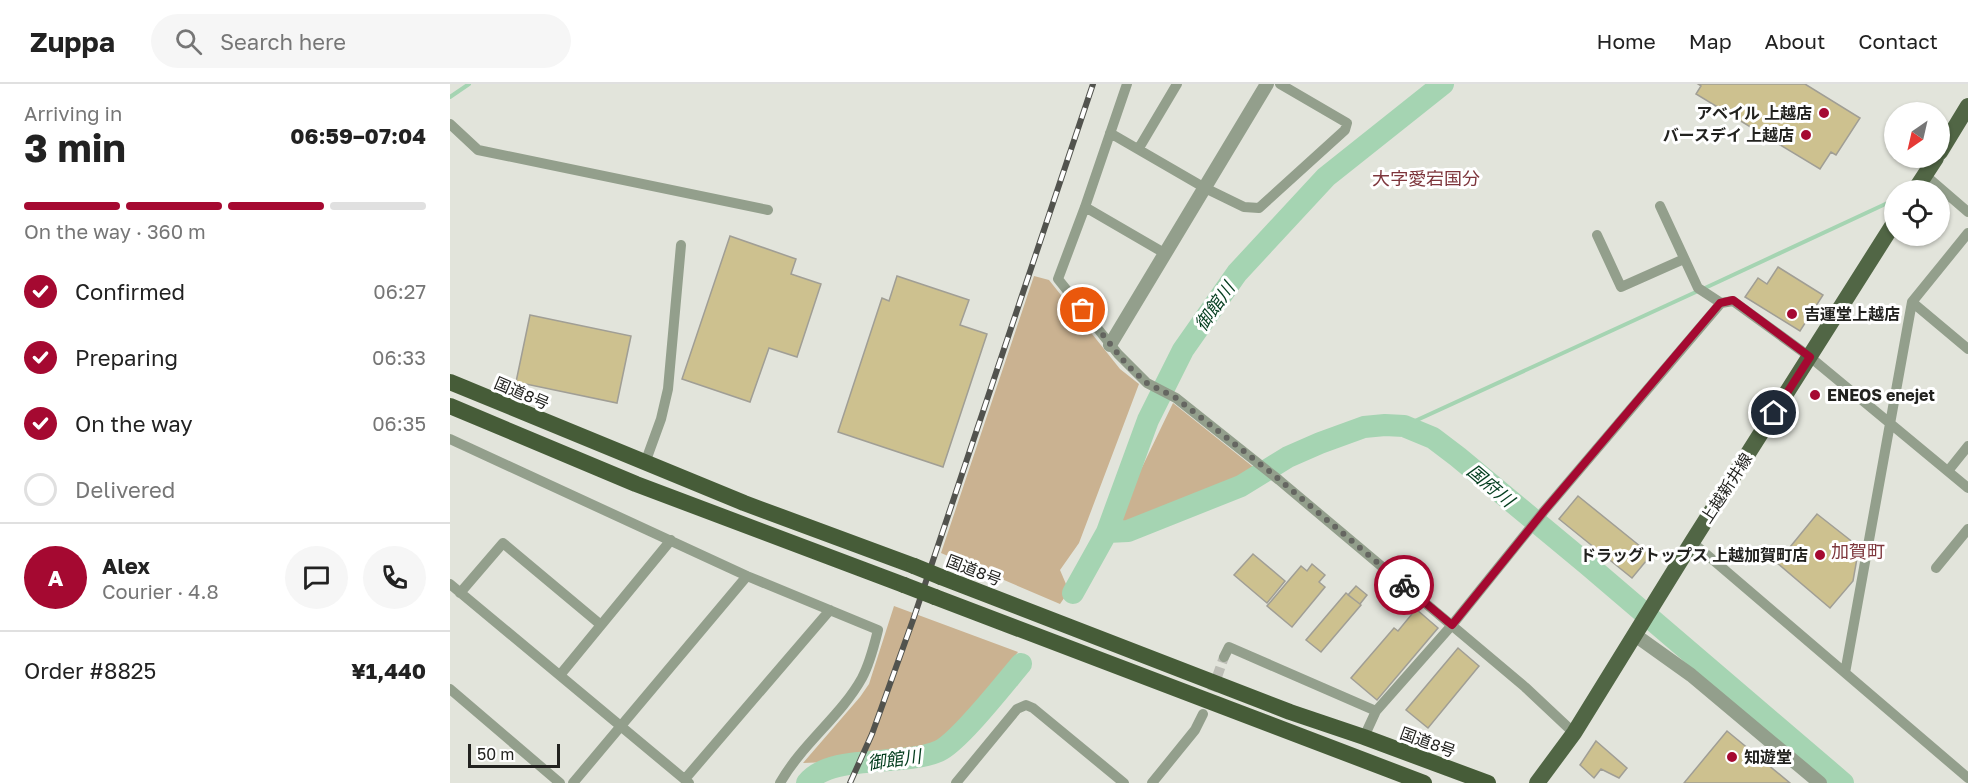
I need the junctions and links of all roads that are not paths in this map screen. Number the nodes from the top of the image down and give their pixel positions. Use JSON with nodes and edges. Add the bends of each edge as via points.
{"nodes":[{"id":1,"x":1127,"y":84,"type":"edge"},
{"id":2,"x":1177,"y":84,"type":"edge"},
{"id":3,"x":1267,"y":84,"type":"edge"},
{"id":4,"x":1280,"y":84,"type":"edge"},
{"id":5,"x":1968,"y":106,"type":"edge"},
{"id":6,"x":450,"y":124,"type":"edge"},
{"id":7,"x":1110,"y":133,"type":"junction"},
{"id":8,"x":1950,"y":136,"type":"edge"},
{"id":9,"x":1139,"y":148,"type":"junction"},
{"id":10,"x":1930,"y":168,"type":"edge"},
{"id":11,"x":1925,"y":175,"type":"junction"},
{"id":12,"x":1922,"y":180,"type":"edge"},
{"id":13,"x":1205,"y":188,"type":"junction"},
{"id":14,"x":1660,"y":206,"type":"dead end"},
{"id":15,"x":1085,"y":207,"type":"junction"},
{"id":16,"x":768,"y":210,"type":"dead end"},
{"id":17,"x":1968,"y":212,"type":"edge"},
{"id":18,"x":1968,"y":233,"type":"edge"},
{"id":19,"x":1598,"y":235,"type":"dead end"},
{"id":20,"x":1884,"y":239,"type":"edge"},
{"id":21,"x":681,"y":245,"type":"dead end"},
{"id":22,"x":1166,"y":254,"type":"junction"},
{"id":23,"x":1684,"y":259,"type":"junction"},
{"id":24,"x":1912,"y":302,"type":"junction"},
{"id":25,"x":1720,"y":303,"type":"junction"},
{"id":26,"x":1110,"y":345,"type":"junction"},
{"id":27,"x":1968,"y":350,"type":"edge"},
{"id":28,"x":1810,"y":357,"type":"junction"},
{"id":29,"x":450,"y":382,"type":"edge"},
{"id":30,"x":450,"y":406,"type":"edge"},
{"id":31,"x":1889,"y":423,"type":"junction"},
{"id":32,"x":450,"y":439,"type":"edge"},
{"id":33,"x":1968,"y":446,"type":"edge"},
{"id":34,"x":645,"y":463,"type":"junction"},
{"id":35,"x":1948,"y":471,"type":"junction"},
{"id":36,"x":1968,"y":488,"type":"edge"},
{"id":37,"x":1968,"y":529,"type":"edge"},
{"id":38,"x":671,"y":540,"type":"junction"},
{"id":39,"x":1692,"y":542,"type":"junction"},
{"id":40,"x":1936,"y":568,"type":"dead end"},
{"id":41,"x":747,"y":576,"type":"junction"},
{"id":42,"x":450,"y":584,"type":"edge"},
{"id":43,"x":460,"y":593,"type":"junction"},
{"id":44,"x":830,"y":610,"type":"junction"},
{"id":45,"x":601,"y":625,"type":"junction"},
{"id":46,"x":1452,"y":625,"type":"junction"},
{"id":47,"x":1635,"y":635,"type":"junction"},
{"id":48,"x":1224,"y":657,"type":"dead end"},
{"id":49,"x":1845,"y":673,"type":"junction"},
{"id":50,"x":560,"y":675,"type":"junction"},
{"id":51,"x":450,"y":690,"type":"edge"},
{"id":52,"x":1376,"y":711,"type":"junction"},
{"id":53,"x":1203,"y":714,"type":"tunnel mouth"},
{"id":54,"x":620,"y":726,"type":"junction"},
{"id":55,"x":1574,"y":733,"type":"junction"},
{"id":56,"x":1364,"y":737,"type":"junction"},
{"id":57,"x":1968,"y":778,"type":"edge"},
{"id":58,"x":687,"y":781,"type":"edge"},
{"id":59,"x":962,"y":781,"type":"edge"},
{"id":60,"x":560,"y":783,"type":"edge"},
{"id":61,"x":573,"y":783,"type":"edge"},
{"id":62,"x":780,"y":783,"type":"edge"},
{"id":63,"x":1124,"y":783,"type":"edge"},
{"id":64,"x":1152,"y":783,"type":"edge"},
{"id":65,"x":1425,"y":783,"type":"edge"},
{"id":66,"x":1488,"y":783,"type":"edge"},
{"id":67,"x":1537,"y":783,"type":"edge"},
{"id":68,"x":1820,"y":783,"type":"edge"}],
"edges":[{"from":1,"to":7,"type":"street"},
{"from":2,"to":9,"type":"street"},
{"from":3,"to":13,"type":"street"},
{"from":4,"to":13,"type":"street","via":[[1347,123],[1345,130],[1259,208],[1244,207]]},
{"from":5,"to":8,"type":"main road"},
{"from":6,"to":16,"type":"street","via":[[478,150]]},
{"from":7,"to":9,"type":"street"},
{"from":7,"to":15,"type":"street"},
{"from":9,"to":13,"type":"street"},
{"from":10,"to":11,"type":"main road"},
{"from":11,"to":12,"type":"main road"},
{"from":11,"to":17,"type":"street"},
{"from":13,"to":22,"type":"street"},
{"from":14,"to":23,"type":"street"},
{"from":15,"to":22,"type":"street"},
{"from":15,"to":26,"type":"street","via":[[1058,279]]},
{"from":18,"to":24,"type":"street"},
{"from":19,"to":23,"type":"street","via":[[1621,287]]},
{"from":20,"to":28,"type":"main road","name":"上越新井線"},
{"from":21,"to":34,"type":"street","via":[[668,389]]},
{"from":22,"to":26,"type":"street"},
{"from":23,"to":25,"type":"street","via":[[1698,288]]},
{"from":24,"to":27,"type":"street"},
{"from":24,"to":31,"type":"street"},
{"from":25,"to":28,"type":"street","via":[[1733,300]]},
{"from":25,"to":46,"type":"street"},
{"from":26,"to":46,"type":"street","via":[[1147,383],[1176,398],[1259,463]]},
{"from":28,"to":31,"type":"street"},
{"from":28,"to":39,"type":"main road","name":"上越新井線"},
{"from":29,"to":34,"type":"highway","name":"国道8号"},
{"from":30,"to":65,"type":"highway","bridge":true,"via":[[636,484]]},
{"from":31,"to":35,"type":"street"},
{"from":31,"to":49,"type":"street"},
{"from":32,"to":38,"type":"street"},
{"from":33,"to":35,"type":"street"},
{"from":34,"to":56,"type":"highway","name":"国道8号","bridge":true},
{"from":35,"to":36,"type":"street"},
{"from":37,"to":40,"type":"street"},
{"from":38,"to":41,"type":"street"},
{"from":38,"to":45,"type":"street"},
{"from":39,"to":47,"type":"main road","name":"上越新井線"},
{"from":39,"to":49,"type":"street"},
{"from":41,"to":44,"type":"street"},
{"from":41,"to":54,"type":"street"},
{"from":42,"to":43,"type":"street"},
{"from":43,"to":45,"type":"street","via":[[503,543]]},
{"from":43,"to":50,"type":"street"},
{"from":44,"to":58,"type":"street"},
{"from":44,"to":62,"type":"street","via":[[878,630],[872,652],[855,689]]},
{"from":45,"to":50,"type":"street"},
{"from":46,"to":52,"type":"street"},
{"from":46,"to":55,"type":"street"},
{"from":47,"to":55,"type":"main road","name":"上越新井線"},
{"from":47,"to":68,"type":"street","via":[[1691,675]]},
{"from":48,"to":52,"type":"street","via":[[1229,647]]},
{"from":49,"to":57,"type":"street"},
{"from":50,"to":54,"type":"street"},
{"from":51,"to":60,"type":"street"},
{"from":52,"to":56,"type":"street"},
{"from":53,"to":64,"type":"street","via":[[1195,730]]},
{"from":54,"to":58,"type":"street"},
{"from":54,"to":61,"type":"street"},
{"from":55,"to":67,"type":"main road","name":"上越新井線"},
{"from":56,"to":66,"type":"highway","name":"国道8号"},
{"from":59,"to":63,"type":"street","via":[[1019,706],[1026,705]]}]}
